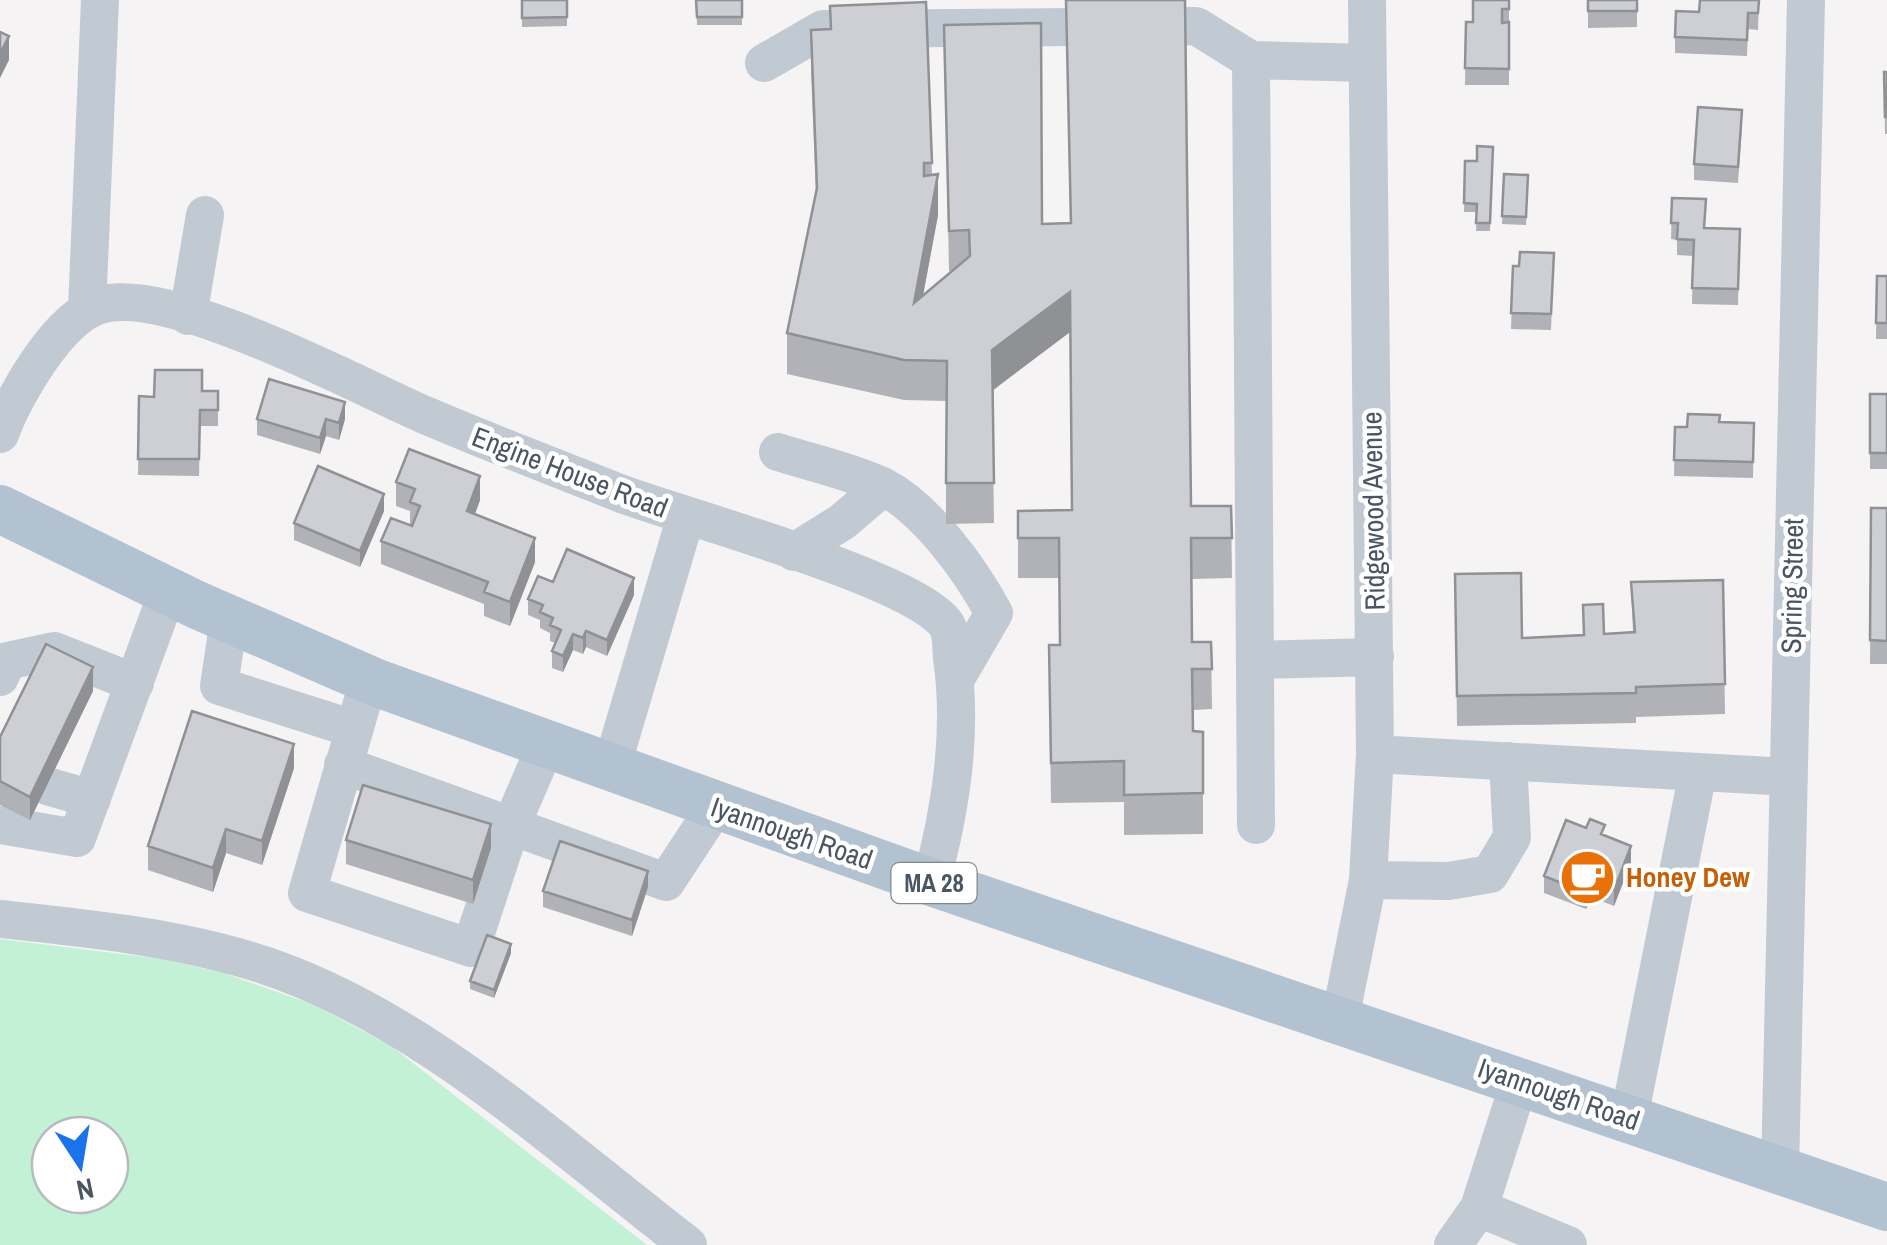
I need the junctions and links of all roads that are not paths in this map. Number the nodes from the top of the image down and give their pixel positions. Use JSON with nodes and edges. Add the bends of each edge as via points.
{"nodes":[{"id":1,"x":100,"y":0,"type":"edge"},
{"id":2,"x":1367,"y":0,"type":"edge"},
{"id":3,"x":1806,"y":0,"type":"edge"},
{"id":4,"x":1251,"y":60,"type":"junction"},
{"id":5,"x":1367,"y":63,"type":"junction"},
{"id":6,"x":764,"y":64,"type":"dead end"},
{"id":7,"x":205,"y":215,"type":"dead end"},
{"id":8,"x":87,"y":310,"type":"junction"},
{"id":9,"x":188,"y":316,"type":"junction"},
{"id":10,"x":0,"y":434,"type":"edge"},
{"id":11,"x":778,"y":452,"type":"dead end"},
{"id":12,"x":883,"y":487,"type":"junction"},
{"id":13,"x":0,"y":510,"type":"edge"},
{"id":14,"x":686,"y":516,"type":"junction"},
{"id":15,"x":794,"y":552,"type":"junction"},
{"id":16,"x":168,"y":591,"type":"junction"},
{"id":17,"x":229,"y":619,"type":"junction"},
{"id":18,"x":1375,"y":657,"type":"junction"},
{"id":19,"x":1255,"y":660,"type":"junction"},
{"id":20,"x":0,"y":677,"type":"edge"},
{"id":21,"x":369,"y":679,"type":"junction"},
{"id":22,"x":955,"y":680,"type":"junction"},
{"id":23,"x":134,"y":682,"type":"junction"},
{"id":24,"x":77,"y":724,"type":"edge"},
{"id":25,"x":354,"y":729,"type":"junction"},
{"id":26,"x":116,"y":734,"type":"junction"},
{"id":27,"x":546,"y":745,"type":"junction"},
{"id":28,"x":1375,"y":754,"type":"junction"},
{"id":29,"x":1508,"y":761,"type":"junction"},
{"id":30,"x":344,"y":766,"type":"junction"},
{"id":31,"x":611,"y":769,"type":"junction"},
{"id":32,"x":1698,"y":772,"type":"junction"},
{"id":33,"x":1788,"y":777,"type":"junction"},
{"id":34,"x":47,"y":786,"type":"edge"},
{"id":35,"x":92,"y":799,"type":"junction"},
{"id":36,"x":716,"y":806,"type":"junction"},
{"id":37,"x":0,"y":825,"type":"edge"},
{"id":38,"x":1256,"y":825,"type":"dead end"},
{"id":39,"x":511,"y":826,"type":"junction"},
{"id":40,"x":1368,"y":880,"type":"junction"},
{"id":41,"x":931,"y":882,"type":"junction"},
{"id":42,"x":0,"y":919,"type":"edge"},
{"id":43,"x":1340,"y":1019,"type":"junction"},
{"id":44,"x":1520,"y":1080,"type":"junction"},
{"id":45,"x":1629,"y":1118,"type":"junction"},
{"id":46,"x":1780,"y":1171,"type":"junction"},
{"id":47,"x":1479,"y":1208,"type":"junction"},
{"id":48,"x":1887,"y":1208,"type":"edge"},
{"id":49,"x":688,"y":1245,"type":"edge"},
{"id":50,"x":1453,"y":1245,"type":"edge"},
{"id":51,"x":1568,"y":1245,"type":"edge"}],
"edges":[{"from":1,"to":8,"type":"street"},
{"from":2,"to":5,"type":"street","name":"Ridgewood Avenue"},
{"from":3,"to":33,"type":"street","name":"Spring Street"},
{"from":4,"to":5,"type":"street"},
{"from":4,"to":6,"type":"street","via":[[1196,26],[822,30]]},
{"from":4,"to":19,"type":"street"},
{"from":5,"to":18,"type":"street","name":"Ridgewood Avenue"},
{"from":7,"to":9,"type":"street"},
{"from":8,"to":9,"type":"street","name":"Engine House Road","via":[[134,302]]},
{"from":8,"to":10,"type":"street","via":[[54,340]]},
{"from":9,"to":14,"type":"street","name":"Engine House Road","via":[[234,329],[460,430]]},
{"from":11,"to":12,"type":"street"},
{"from":12,"to":15,"type":"street"},
{"from":12,"to":22,"type":"street","via":[[930,524],[973,575],[994,613]]},
{"from":13,"to":16,"type":"main road","name":"Iyannough Road","number":"MA 28"},
{"from":14,"to":15,"type":"street","name":"Engine House Road"},
{"from":14,"to":31,"type":"street"},
{"from":15,"to":22,"type":"street","name":"Engine House Road","via":[[924,603],[948,626]]},
{"from":16,"to":17,"type":"main road","name":"Iyannough Road","number":"MA 28"},
{"from":16,"to":23,"type":"street"},
{"from":17,"to":21,"type":"main road","name":"Iyannough Road","number":"MA 28"},
{"from":17,"to":25,"type":"street","via":[[219,686]]},
{"from":18,"to":19,"type":"street"},
{"from":18,"to":28,"type":"street","name":"Ridgewood Avenue"},
{"from":19,"to":38,"type":"street"},
{"from":20,"to":23,"type":"street","via":[[7,662],[54,651]]},
{"from":21,"to":25,"type":"street"},
{"from":21,"to":27,"type":"main road","name":"Iyannough Road","number":"MA 28"},
{"from":22,"to":41,"type":"street","name":"Engine House Road","via":[[954,778]]},
{"from":23,"to":26,"type":"street"},
{"from":24,"to":26,"type":"street"},
{"from":25,"to":30,"type":"street"},
{"from":26,"to":35,"type":"street"},
{"from":27,"to":31,"type":"main road","name":"Iyannough Road","number":"MA 28"},
{"from":27,"to":39,"type":"street"},
{"from":28,"to":29,"type":"street"},
{"from":28,"to":40,"type":"street","name":"Ridgewood Avenue"},
{"from":29,"to":32,"type":"street"},
{"from":29,"to":40,"type":"street","via":[[1512,837],[1490,874]]},
{"from":30,"to":39,"type":"street"},
{"from":30,"to":39,"type":"street","via":[[306,893],[471,948]]},
{"from":31,"to":36,"type":"main road","name":"Iyannough Road","number":"MA 28"},
{"from":32,"to":33,"type":"street"},
{"from":32,"to":45,"type":"street"},
{"from":33,"to":46,"type":"street","name":"Spring Street"},
{"from":34,"to":35,"type":"street"},
{"from":35,"to":37,"type":"street","via":[[78,838]]},
{"from":36,"to":39,"type":"street","via":[[666,882]]},
{"from":36,"to":41,"type":"main road","name":"Iyannough Road","number":"MA 28"},
{"from":40,"to":43,"type":"street","name":"Ridgewood Avenue"},
{"from":41,"to":43,"type":"main road","name":"Iyannough Road","number":"MA 28"},
{"from":42,"to":49,"type":"street","via":[[181,943],[298,978],[407,1033],[460,1069]]},
{"from":43,"to":44,"type":"main road","name":"Iyannough Road","number":"MA 28"},
{"from":44,"to":45,"type":"main road","name":"Iyannough Road","number":"MA 28"},
{"from":44,"to":47,"type":"street"},
{"from":45,"to":46,"type":"main road","name":"Iyannough Road","number":"MA 28"},
{"from":46,"to":48,"type":"main road","name":"Iyannough Road","number":"MA 28"},
{"from":47,"to":50,"type":"street"},
{"from":47,"to":51,"type":"street"}]}
